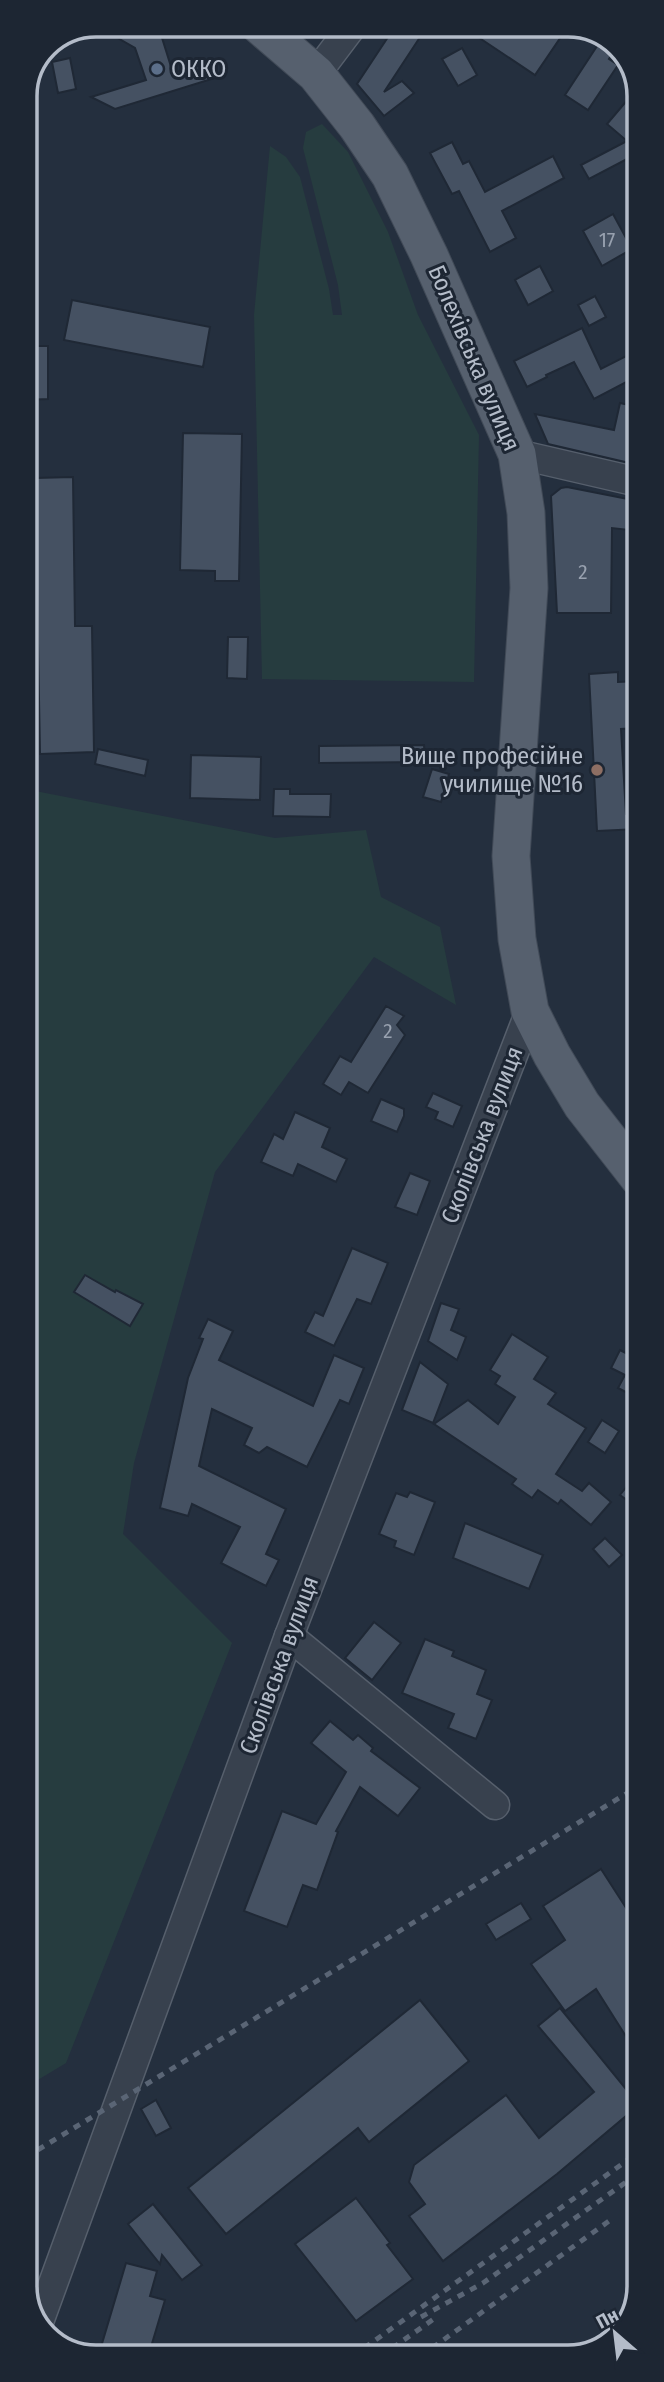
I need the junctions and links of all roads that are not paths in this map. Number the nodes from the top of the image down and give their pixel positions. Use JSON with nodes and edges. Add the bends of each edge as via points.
{"nodes":[{"id":1,"x":273,"y":37,"type":"edge"},
{"id":2,"x":344,"y":37,"type":"edge"},
{"id":3,"x":316,"y":74,"type":"junction"},
{"id":4,"x":517,"y":454,"type":"junction"},
{"id":5,"x":627,"y":479,"type":"edge"},
{"id":6,"x":530,"y":1011,"type":"junction"},
{"id":7,"x":627,"y":1163,"type":"edge"},
{"id":8,"x":289,"y":1636,"type":"junction"},
{"id":9,"x":495,"y":1805,"type":"dead end"},
{"id":10,"x":42,"y":2310,"type":"edge"}],
"edges":[{"from":1,"to":3,"type":"main road","name":"Болехівська вулиця"},
{"from":2,"to":3,"type":"street"},
{"from":3,"to":4,"type":"main road","name":"Болехівська вулиця","via":[[390,175]]},
{"from":4,"to":5,"type":"street"},
{"from":4,"to":6,"type":"main road","name":"Болехівська вулиця","via":[[526,513],[529,588],[511,856],[517,939]]},
{"from":6,"to":7,"type":"main road","name":"Болехівська вулиця","via":[[582,1105]]},
{"from":6,"to":8,"type":"street","name":"Сколівська вулиця"},
{"from":8,"to":9,"type":"street"},
{"from":8,"to":10,"type":"street","name":"Сколівська вулиця"}]}
